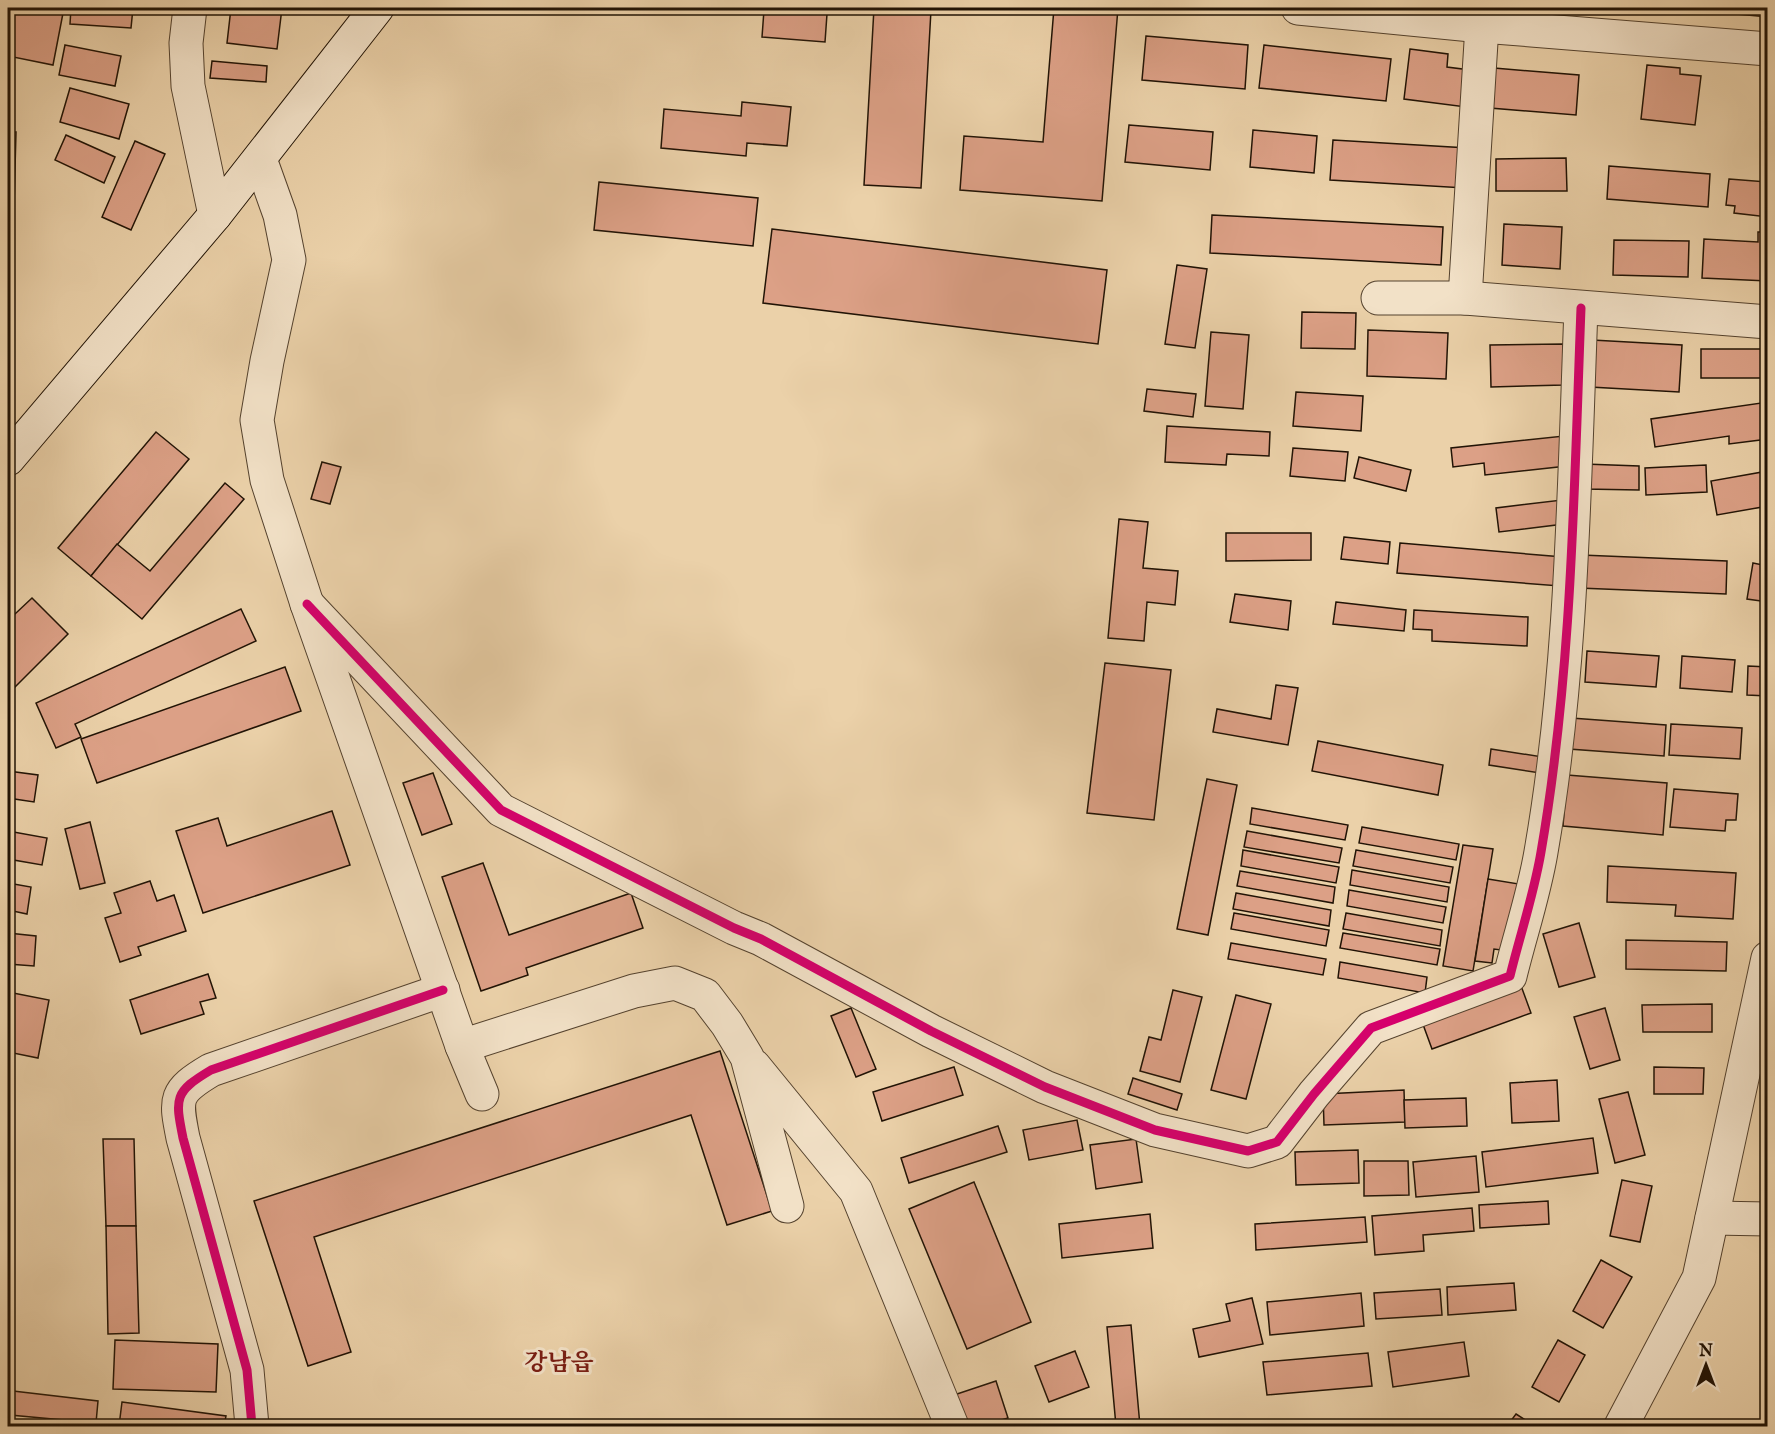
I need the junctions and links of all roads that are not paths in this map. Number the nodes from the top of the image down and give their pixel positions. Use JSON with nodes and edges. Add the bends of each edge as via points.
{"nodes":[{"id":1,"x":189,"y":8,"type":"edge"},
{"id":2,"x":377,"y":8,"type":"edge"},
{"id":3,"x":1298,"y":8,"type":"edge"},
{"id":4,"x":1482,"y":26,"type":"junction"},
{"id":5,"x":1767,"y":48,"type":"edge"},
{"id":6,"x":260,"y":159,"type":"junction"},
{"id":7,"x":215,"y":215,"type":"junction"},
{"id":8,"x":1378,"y":298,"type":"dead end"},
{"id":9,"x":1465,"y":298,"type":"junction"},
{"id":10,"x":1581,"y":308,"type":"junction"},
{"id":11,"x":1767,"y":322,"type":"edge"},
{"id":12,"x":8,"y":459,"type":"edge"},
{"id":13,"x":307,"y":604,"type":"junction"},
{"id":14,"x":1767,"y":958,"type":"edge"},
{"id":15,"x":442,"y":990,"type":"junction"},
{"id":16,"x":462,"y":1046,"type":"junction"},
{"id":17,"x":747,"y":1057,"type":"junction"},
{"id":18,"x":482,"y":1094,"type":"dead end"},
{"id":19,"x":787,"y":1206,"type":"dead end"},
{"id":20,"x":1712,"y":1218,"type":"junction"},
{"id":21,"x":1767,"y":1219,"type":"edge"},
{"id":22,"x":252,"y":1426,"type":"edge"},
{"id":23,"x":952,"y":1426,"type":"edge"},
{"id":24,"x":1621,"y":1426,"type":"edge"}],
"edges":[{"from":1,"to":7,"type":"street","via":[[188,86]]},
{"from":2,"to":6,"type":"street"},
{"from":3,"to":4,"type":"street"},
{"from":4,"to":5,"type":"street"},
{"from":4,"to":9,"type":"street"},
{"from":6,"to":7,"type":"street"},
{"from":6,"to":13,"type":"street","via":[[280,215],[289,260],[257,420],[267,480]]},
{"from":7,"to":12,"type":"street"},
{"from":8,"to":9,"type":"street"},
{"from":9,"to":10,"type":"street"},
{"from":10,"to":11,"type":"street"},
{"from":10,"to":13,"type":"street","via":[[1568,631],[1561,708],[1541,854],[1510,976],[1371,1028],[1277,1142],[1248,1151],[1155,1130],[1045,1087],[931,1031],[761,939],[501,810]]},
{"from":13,"to":15,"type":"street"},
{"from":14,"to":20,"type":"street"},
{"from":15,"to":16,"type":"street"},
{"from":15,"to":22,"type":"street","via":[[211,1070],[190,1082],[180,1095],[177,1110],[183,1138],[247,1370]]},
{"from":16,"to":17,"type":"street","via":[[634,991],[675,983],[705,994]]},
{"from":16,"to":18,"type":"street"},
{"from":17,"to":19,"type":"street"},
{"from":17,"to":23,"type":"street","via":[[856,1191]]},
{"from":20,"to":21,"type":"street"},
{"from":20,"to":24,"type":"street","via":[[1700,1278]]}]}
